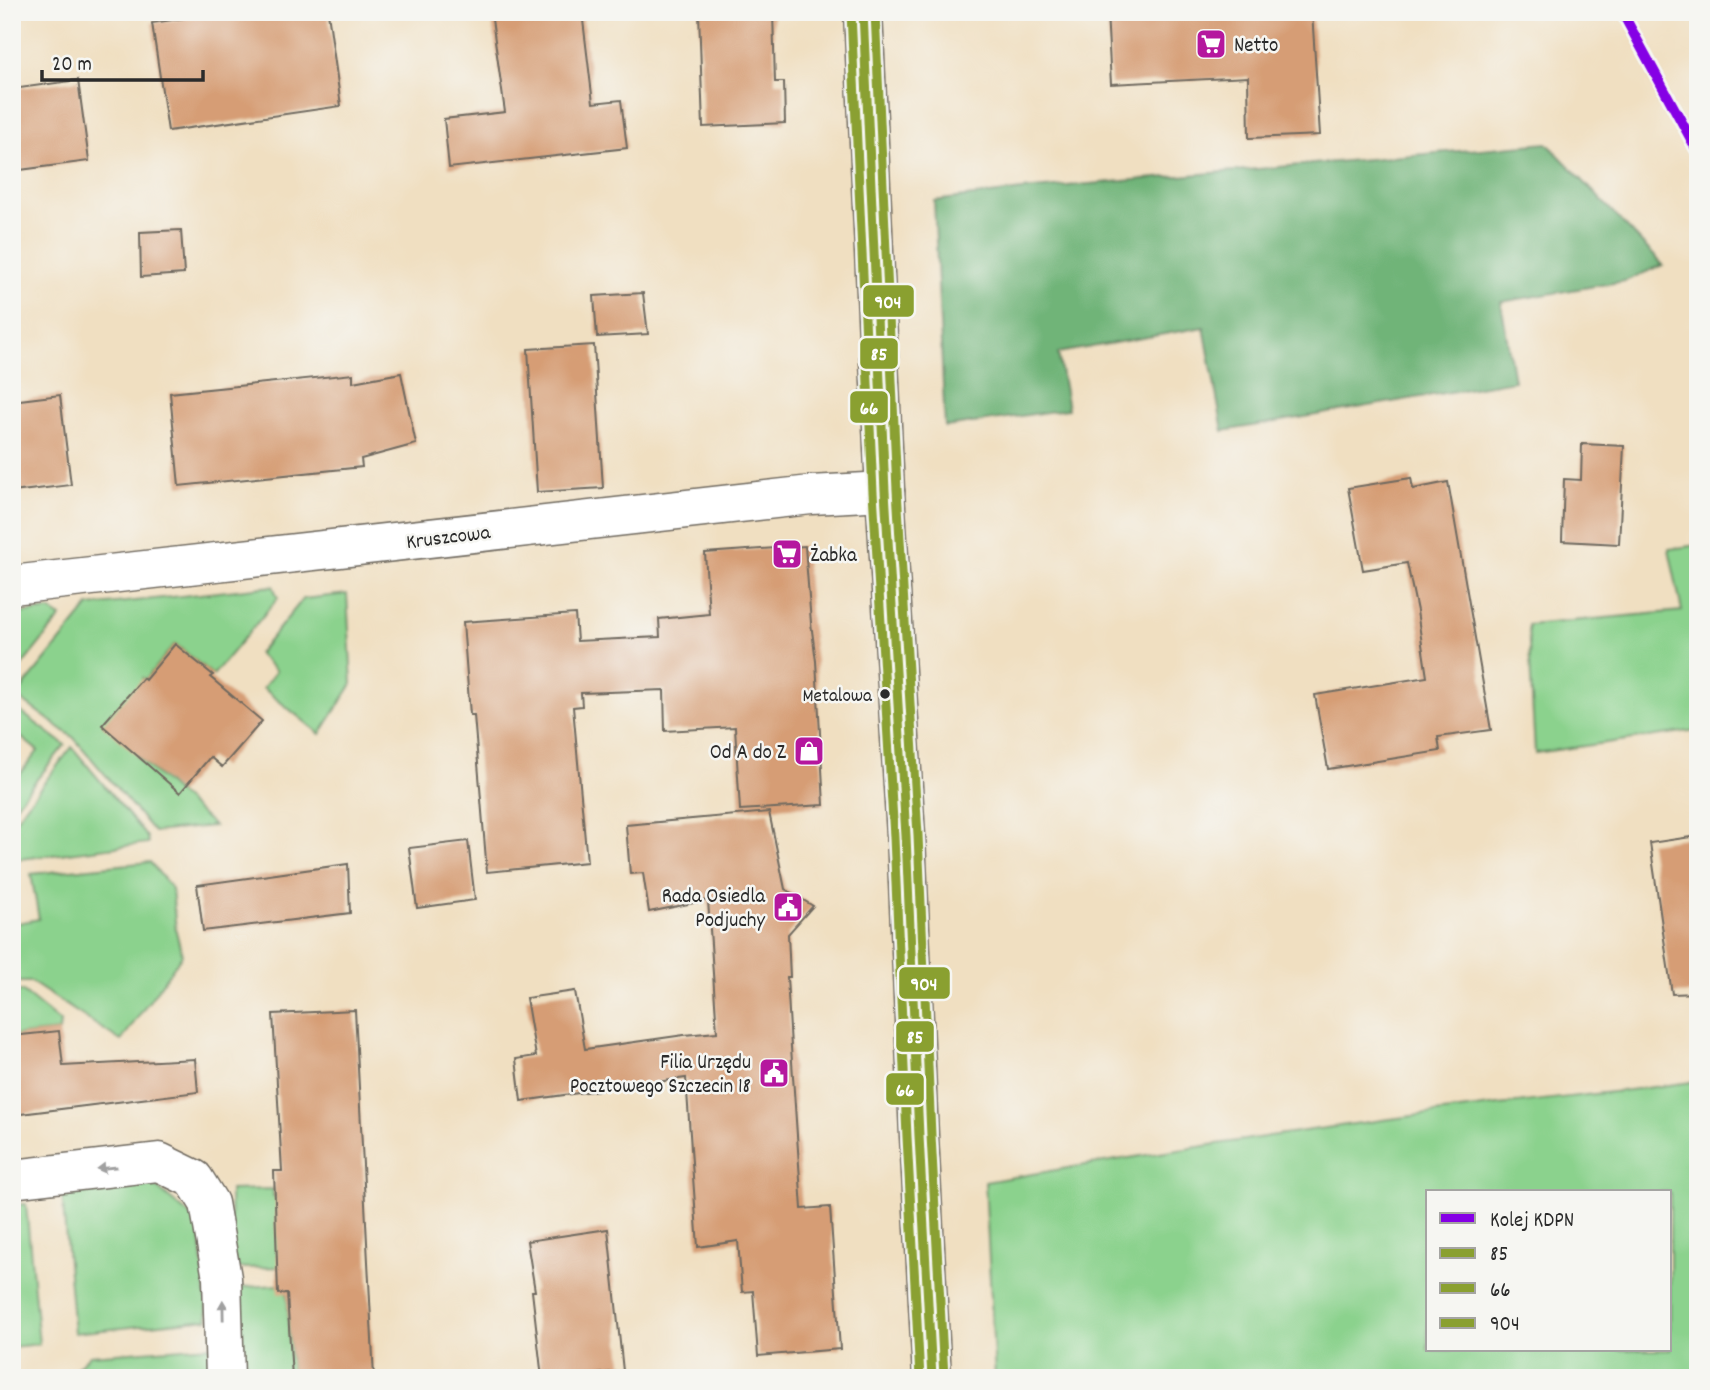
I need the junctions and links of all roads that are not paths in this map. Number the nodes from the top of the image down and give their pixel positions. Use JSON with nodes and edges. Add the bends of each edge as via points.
{"nodes":[{"id":1,"x":863,"y":12,"type":"edge"},
{"id":2,"x":885,"y":491,"type":"junction"},
{"id":3,"x":12,"y":585,"type":"edge"},
{"id":4,"x":12,"y":1179,"type":"edge"},
{"id":5,"x":225,"y":1378,"type":"edge"},
{"id":6,"x":932,"y":1378,"type":"edge"}],
"edges":[{"from":1,"to":2,"type":"main road"},
{"from":2,"to":3,"type":"main road","name":"Kruszcowa","via":[[811,495]]},
{"from":2,"to":6,"type":"main road"},
{"from":5,"to":4,"type":"main road","one_way":true,"via":[[222,1278],[209,1203],[194,1179],[159,1162]]}]}
